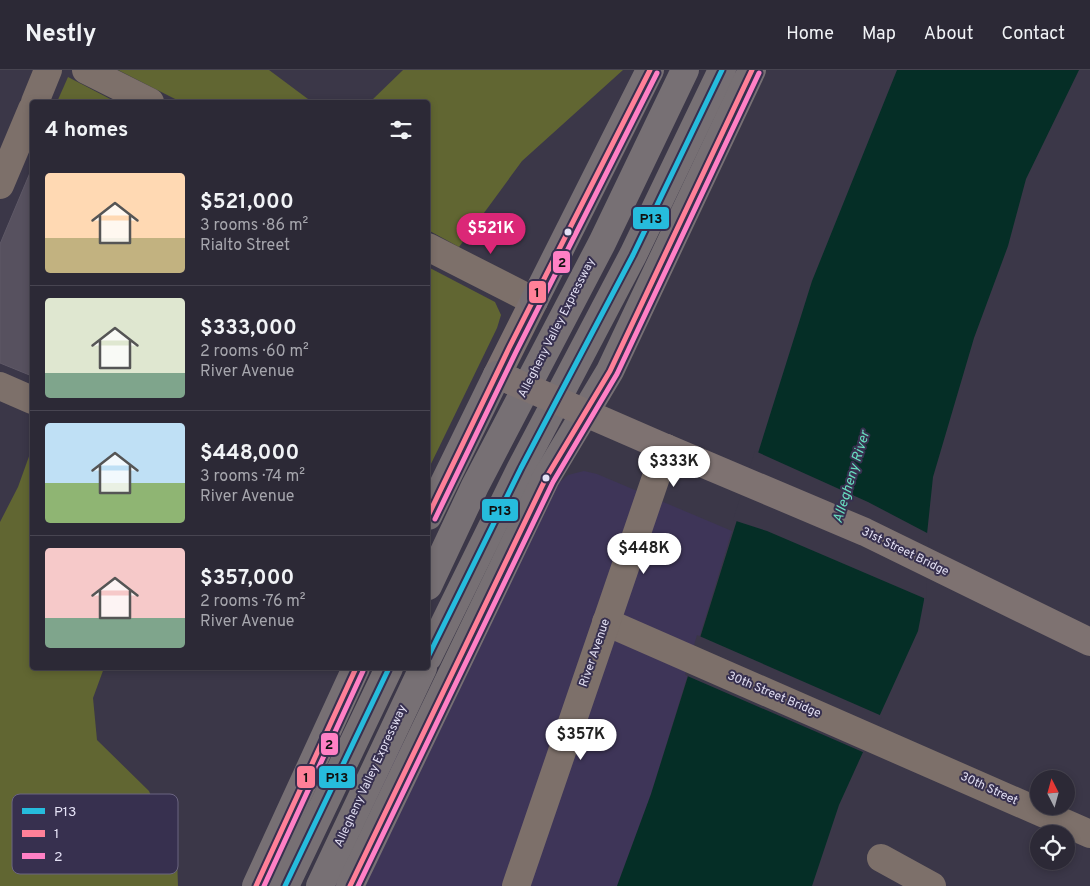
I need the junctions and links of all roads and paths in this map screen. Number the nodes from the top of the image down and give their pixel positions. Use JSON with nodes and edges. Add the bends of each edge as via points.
{"nodes":[{"id":1,"x":48,"y":70,"type":"edge"},
{"id":2,"x":86,"y":70,"type":"edge"},
{"id":3,"x":650,"y":70,"type":"edge"},
{"id":4,"x":685,"y":70,"type":"edge"},
{"id":5,"x":722,"y":70,"type":"edge"},
{"id":6,"x":752,"y":70,"type":"edge"},
{"id":7,"x":36,"y":100,"type":"edge"},
{"id":8,"x":146,"y":100,"type":"edge"},
{"id":9,"x":30,"y":115,"type":"edge"},
{"id":10,"x":0,"y":185,"type":"edge"},
{"id":11,"x":430,"y":248,"type":"edge"},
{"id":12,"x":534,"y":301,"type":"junction"},
{"id":13,"x":504,"y":378,"type":"junction"},
{"id":14,"x":0,"y":386,"type":"edge"},
{"id":15,"x":30,"y":399,"type":"edge"},
{"id":16,"x":584,"y":414,"type":"junction"},
{"id":17,"x":666,"y":448,"type":"junction"},
{"id":18,"x":430,"y":512,"type":"edge"},
{"id":19,"x":430,"y":582,"type":"edge"},
{"id":20,"x":606,"y":622,"type":"junction"},
{"id":21,"x":1090,"y":642,"type":"edge"},
{"id":22,"x":430,"y":654,"type":"edge"},
{"id":23,"x":355,"y":670,"type":"edge"},
{"id":24,"x":388,"y":670,"type":"edge"},
{"id":25,"x":421,"y":670,"type":"edge"},
{"id":26,"x":942,"y":768,"type":"joint"},
{"id":27,"x":1090,"y":834,"type":"edge"},
{"id":28,"x":881,"y":858,"type":"dead end"},
{"id":29,"x":256,"y":886,"type":"edge"},
{"id":30,"x":285,"y":886,"type":"edge"},
{"id":31,"x":320,"y":886,"type":"edge"},
{"id":32,"x":350,"y":886,"type":"edge"},
{"id":33,"x":516,"y":886,"type":"edge"},
{"id":34,"x":932,"y":886,"type":"edge"}],
"edges":[{"from":1,"to":7,"type":"street"},
{"from":2,"to":8,"type":"street"},
{"from":3,"to":12,"type":"highway"},
{"from":4,"to":19,"type":"highway","name":"Allegheny Valley Expressway"},
{"from":5,"to":22,"type":"highway","via":[[633,255],[521,468]]},
{"from":6,"to":16,"type":"highway","via":[[610,372]]},
{"from":9,"to":10,"type":"street"},
{"from":11,"to":12,"type":"street"},
{"from":12,"to":13,"type":"main road"},
{"from":13,"to":16,"type":"main road","name":"31st Street Bridge","bridge":true},
{"from":13,"to":18,"type":"highway"},
{"from":14,"to":15,"type":"street"},
{"from":16,"to":17,"type":"main road","name":"31st Street Bridge","bridge":true},
{"from":16,"to":32,"type":"highway","via":[[546,478]]},
{"from":17,"to":20,"type":"street","name":"River Avenue"},
{"from":17,"to":21,"type":"main road","name":"31st Street Bridge","via":[[865,532]]},
{"from":20,"to":26,"type":"street","name":"30th Street Bridge"},
{"from":20,"to":33,"type":"street","name":"River Avenue"},
{"from":23,"to":29,"type":"highway"},
{"from":24,"to":30,"type":"highway"},
{"from":25,"to":31,"type":"highway","name":"Allegheny Valley Expressway"},
{"from":26,"to":27,"type":"street","name":"30th Street"},
{"from":28,"to":34,"type":"street"}]}
